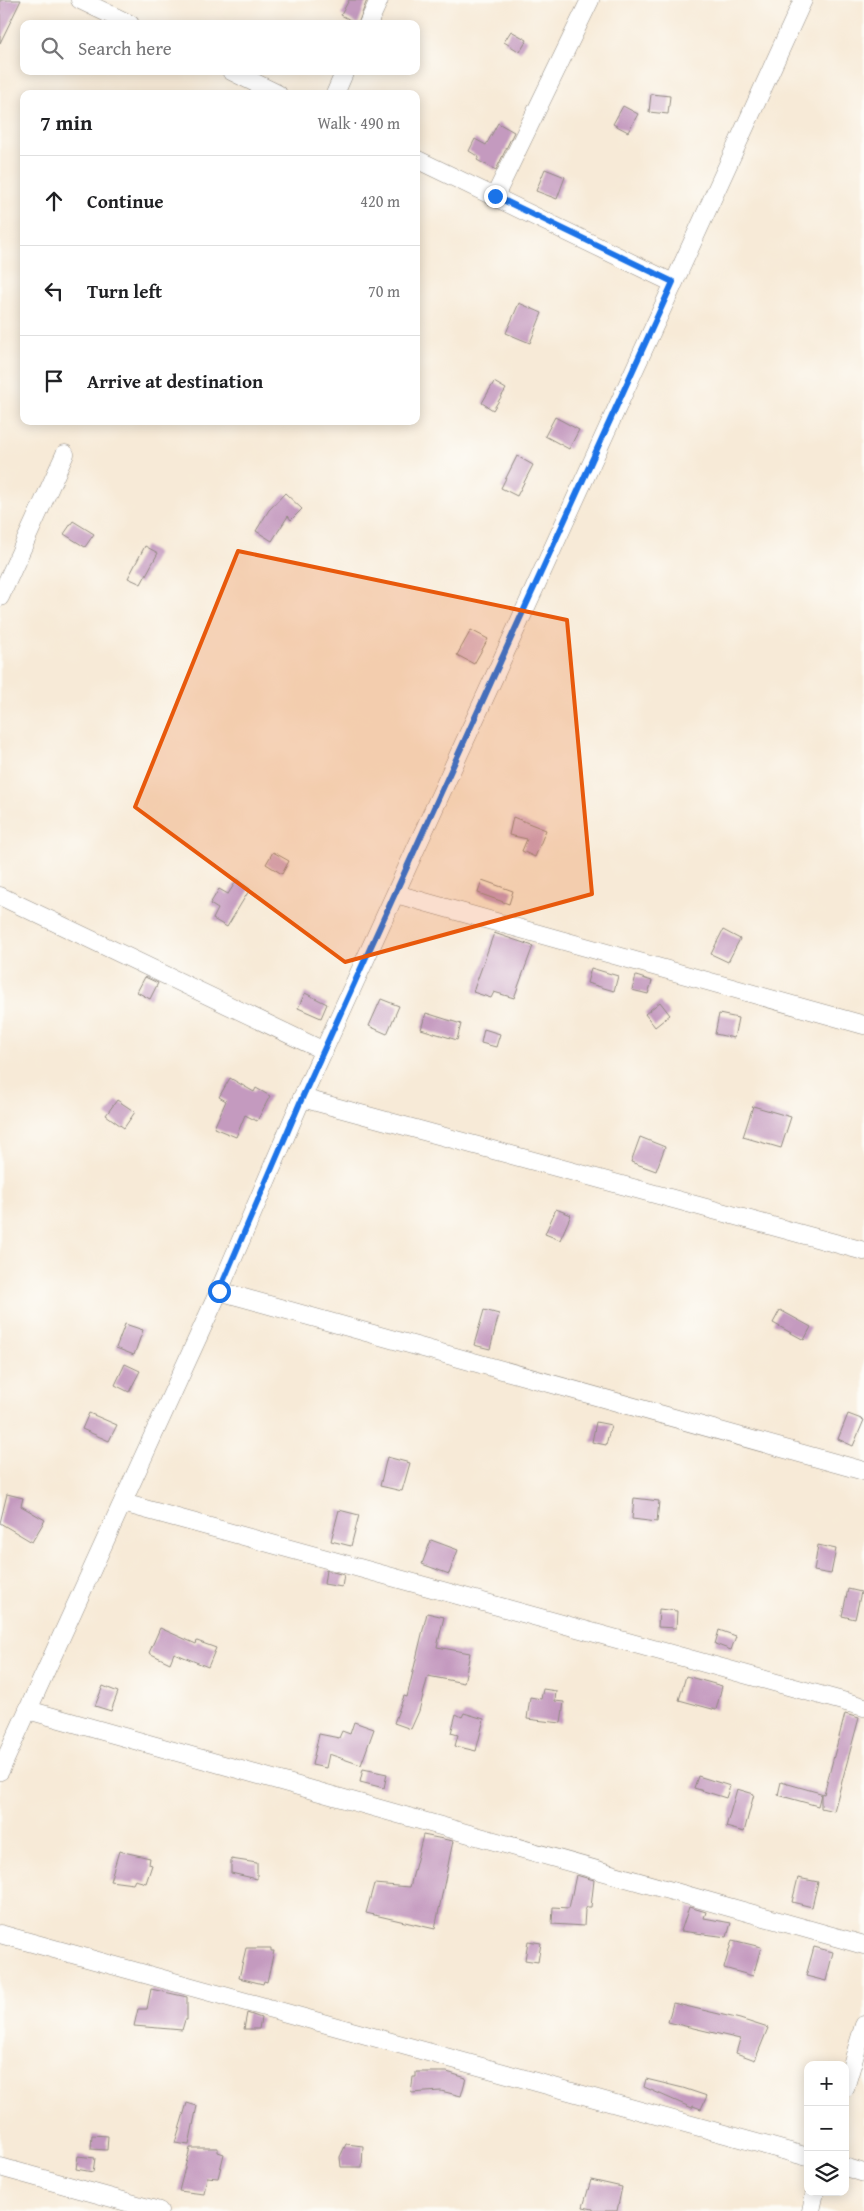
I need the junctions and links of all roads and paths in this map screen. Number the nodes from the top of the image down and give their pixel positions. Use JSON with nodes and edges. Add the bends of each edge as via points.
{"nodes":[{"id":1,"x":80,"y":0,"type":"edge"},
{"id":2,"x":379,"y":0,"type":"edge"},
{"id":3,"x":590,"y":0,"type":"edge"},
{"id":4,"x":802,"y":0,"type":"edge"},
{"id":5,"x":122,"y":20,"type":"edge"},
{"id":6,"x":370,"y":20,"type":"edge"},
{"id":7,"x":238,"y":75,"type":"edge"},
{"id":8,"x":343,"y":75,"type":"edge"},
{"id":9,"x":270,"y":90,"type":"edge"},
{"id":10,"x":337,"y":90,"type":"edge"},
{"id":11,"x":420,"y":161,"type":"edge"},
{"id":12,"x":495,"y":196,"type":"junction"},
{"id":13,"x":673,"y":282,"type":"junction"},
{"id":14,"x":64,"y":454,"type":"dead end"},
{"id":15,"x":0,"y":597,"type":"edge"},
{"id":16,"x":396,"y":894,"type":"junction"},
{"id":17,"x":0,"y":896,"type":"edge"},
{"id":18,"x":864,"y":1026,"type":"edge"},
{"id":19,"x":324,"y":1051,"type":"junction"},
{"id":20,"x":302,"y":1098,"type":"junction"},
{"id":21,"x":864,"y":1251,"type":"edge"},
{"id":22,"x":219,"y":1291,"type":"junction"},
{"id":23,"x":864,"y":1471,"type":"edge"},
{"id":24,"x":123,"y":1502,"type":"junction"},
{"id":25,"x":864,"y":1707,"type":"edge"},
{"id":26,"x":28,"y":1710,"type":"junction"},
{"id":27,"x":0,"y":1771,"type":"edge"},
{"id":28,"x":0,"y":1934,"type":"edge"},
{"id":29,"x":864,"y":1945,"type":"edge"},
{"id":30,"x":864,"y":2025,"type":"edge"},
{"id":31,"x":849,"y":2075,"type":"edge"},
{"id":32,"x":804,"y":2156,"type":"edge"},
{"id":33,"x":0,"y":2167,"type":"edge"},
{"id":34,"x":849,"y":2168,"type":"edge"},
{"id":35,"x":864,"y":2173,"type":"edge"},
{"id":36,"x":814,"y":2196,"type":"edge"},
{"id":37,"x":159,"y":2211,"type":"edge"},
{"id":38,"x":810,"y":2211,"type":"edge"}],
"edges":[{"from":1,"to":5,"type":"street"},
{"from":2,"to":6,"type":"street"},
{"from":3,"to":12,"type":"street"},
{"from":4,"to":13,"type":"street"},
{"from":7,"to":9,"type":"street"},
{"from":8,"to":10,"type":"street"},
{"from":11,"to":12,"type":"street"},
{"from":12,"to":13,"type":"street"},
{"from":13,"to":16,"type":"street"},
{"from":14,"to":15,"type":"street"},
{"from":16,"to":18,"type":"street"},
{"from":16,"to":19,"type":"street"},
{"from":17,"to":19,"type":"street"},
{"from":19,"to":20,"type":"street"},
{"from":20,"to":21,"type":"street"},
{"from":20,"to":22,"type":"street"},
{"from":22,"to":23,"type":"street"},
{"from":22,"to":24,"type":"street"},
{"from":24,"to":25,"type":"street"},
{"from":24,"to":26,"type":"street"},
{"from":26,"to":27,"type":"street"},
{"from":26,"to":29,"type":"street"},
{"from":28,"to":32,"type":"street"},
{"from":30,"to":31,"type":"street"},
{"from":33,"to":37,"type":"street"},
{"from":34,"to":35,"type":"street"},
{"from":36,"to":38,"type":"street"}]}
